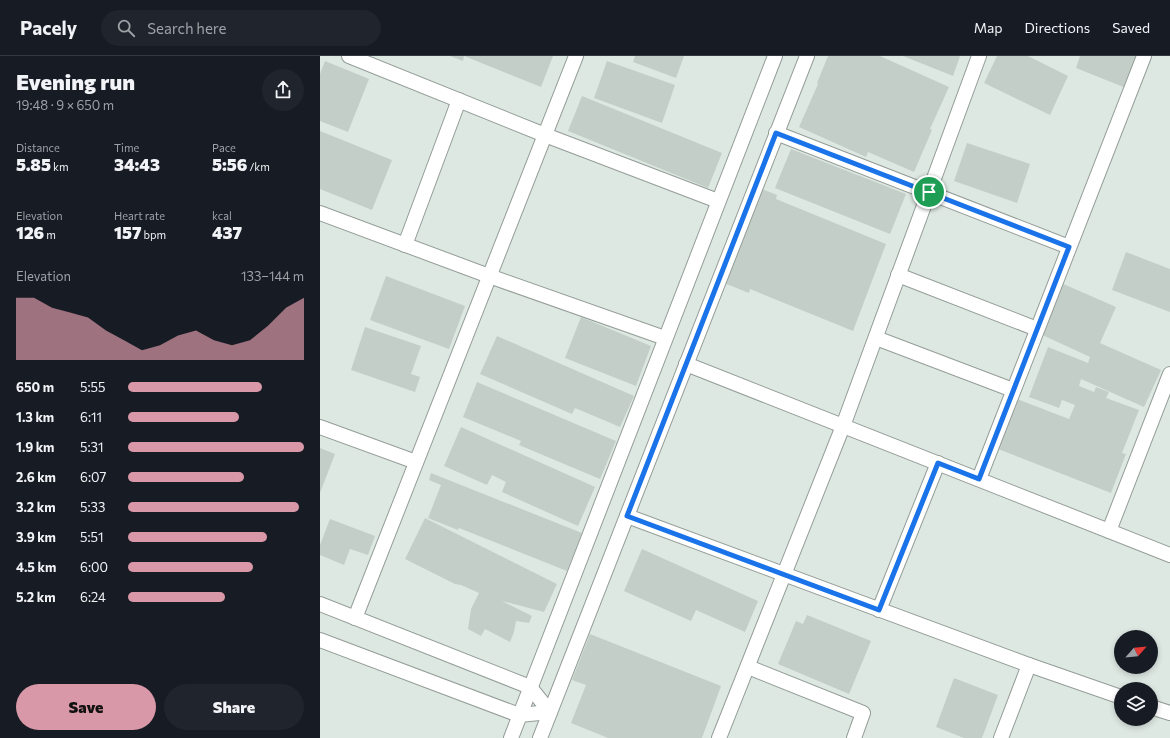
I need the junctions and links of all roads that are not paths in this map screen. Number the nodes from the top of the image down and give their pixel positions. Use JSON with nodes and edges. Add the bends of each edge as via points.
{"nodes":[{"id":1,"x":349,"y":56,"type":"edge"},
{"id":2,"x":576,"y":56,"type":"edge"},
{"id":3,"x":775,"y":56,"type":"edge"},
{"id":4,"x":807,"y":56,"type":"edge"},
{"id":5,"x":979,"y":56,"type":"edge"},
{"id":6,"x":1144,"y":56,"type":"edge"},
{"id":7,"x":374,"y":61,"type":"edge"},
{"id":8,"x":460,"y":100,"type":"junction"},
{"id":9,"x":776,"y":133,"type":"junction"},
{"id":10,"x":545,"y":134,"type":"junction"},
{"id":11,"x":929,"y":192,"type":"junction"},
{"id":12,"x":718,"y":201,"type":"junction"},
{"id":13,"x":320,"y":213,"type":"edge"},
{"id":14,"x":405,"y":245,"type":"junction"},
{"id":15,"x":1069,"y":247,"type":"junction"},
{"id":16,"x":489,"y":276,"type":"junction"},
{"id":17,"x":898,"y":276,"type":"junction"},
{"id":18,"x":1037,"y":329,"type":"junction"},
{"id":19,"x":665,"y":338,"type":"junction"},
{"id":20,"x":876,"y":338,"type":"junction"},
{"id":21,"x":686,"y":364,"type":"junction"},
{"id":22,"x":1170,"y":374,"type":"edge"},
{"id":23,"x":1014,"y":390,"type":"junction"},
{"id":24,"x":843,"y":426,"type":"junction"},
{"id":25,"x":320,"y":427,"type":"edge"},
{"id":26,"x":416,"y":462,"type":"junction"},
{"id":27,"x":938,"y":463,"type":"junction"},
{"id":28,"x":979,"y":479,"type":"junction"},
{"id":29,"x":627,"y":516,"type":"junction"},
{"id":30,"x":1109,"y":531,"type":"junction"},
{"id":31,"x":1170,"y":555,"type":"edge"},
{"id":32,"x":784,"y":574,"type":"junction"},
{"id":33,"x":320,"y":604,"type":"edge"},
{"id":34,"x":879,"y":610,"type":"junction"},
{"id":35,"x":355,"y":618,"type":"junction"},
{"id":36,"x":320,"y":640,"type":"edge"},
{"id":37,"x":1028,"y":665,"type":"junction"},
{"id":38,"x":748,"y":667,"type":"junction"},
{"id":39,"x":530,"y":687,"type":"junction"},
{"id":40,"x":1114,"y":694,"type":"edge"},
{"id":41,"x":1158,"y":709,"type":"edge"},
{"id":42,"x":550,"y":712,"type":"junction"},
{"id":43,"x":1170,"y":713,"type":"edge"},
{"id":44,"x":520,"y":715,"type":"junction"},
{"id":45,"x":510,"y":738,"type":"edge"},
{"id":46,"x":540,"y":738,"type":"edge"},
{"id":47,"x":720,"y":738,"type":"edge"},
{"id":48,"x":854,"y":738,"type":"edge"},
{"id":49,"x":1001,"y":738,"type":"edge"}],
"edges":[{"from":1,"to":7,"type":"street"},
{"from":2,"to":10,"type":"street"},
{"from":3,"to":12,"type":"street"},
{"from":4,"to":9,"type":"street"},
{"from":5,"to":11,"type":"street"},
{"from":6,"to":15,"type":"street"},
{"from":7,"to":8,"type":"street"},
{"from":8,"to":10,"type":"street"},
{"from":8,"to":14,"type":"street"},
{"from":9,"to":11,"type":"street"},
{"from":9,"to":21,"type":"street"},
{"from":10,"to":12,"type":"street"},
{"from":10,"to":16,"type":"street"},
{"from":11,"to":15,"type":"street"},
{"from":11,"to":17,"type":"street"},
{"from":12,"to":19,"type":"street"},
{"from":13,"to":14,"type":"street"},
{"from":14,"to":16,"type":"street"},
{"from":15,"to":18,"type":"street"},
{"from":16,"to":19,"type":"street"},
{"from":16,"to":26,"type":"street"},
{"from":17,"to":18,"type":"street"},
{"from":17,"to":20,"type":"street"},
{"from":18,"to":23,"type":"street"},
{"from":19,"to":39,"type":"street"},
{"from":20,"to":23,"type":"street"},
{"from":20,"to":24,"type":"street"},
{"from":21,"to":24,"type":"street"},
{"from":21,"to":29,"type":"street"},
{"from":22,"to":30,"type":"street"},
{"from":23,"to":28,"type":"street"},
{"from":24,"to":27,"type":"street"},
{"from":24,"to":32,"type":"street"},
{"from":25,"to":26,"type":"street"},
{"from":26,"to":35,"type":"street"},
{"from":27,"to":28,"type":"street"},
{"from":27,"to":34,"type":"street"},
{"from":28,"to":30,"type":"street"},
{"from":29,"to":32,"type":"street"},
{"from":29,"to":42,"type":"street"},
{"from":30,"to":31,"type":"street"},
{"from":32,"to":34,"type":"street"},
{"from":32,"to":38,"type":"street"},
{"from":33,"to":35,"type":"street"},
{"from":34,"to":37,"type":"street"},
{"from":35,"to":39,"type":"street"},
{"from":36,"to":44,"type":"street"},
{"from":37,"to":40,"type":"street"},
{"from":37,"to":49,"type":"street"},
{"from":38,"to":47,"type":"street"},
{"from":38,"to":48,"type":"street","via":[[863,712]]},
{"from":39,"to":42,"type":"street"},
{"from":39,"to":44,"type":"street"},
{"from":41,"to":43,"type":"street"},
{"from":42,"to":44,"type":"street"},
{"from":42,"to":46,"type":"street"},
{"from":44,"to":45,"type":"street"}]}
